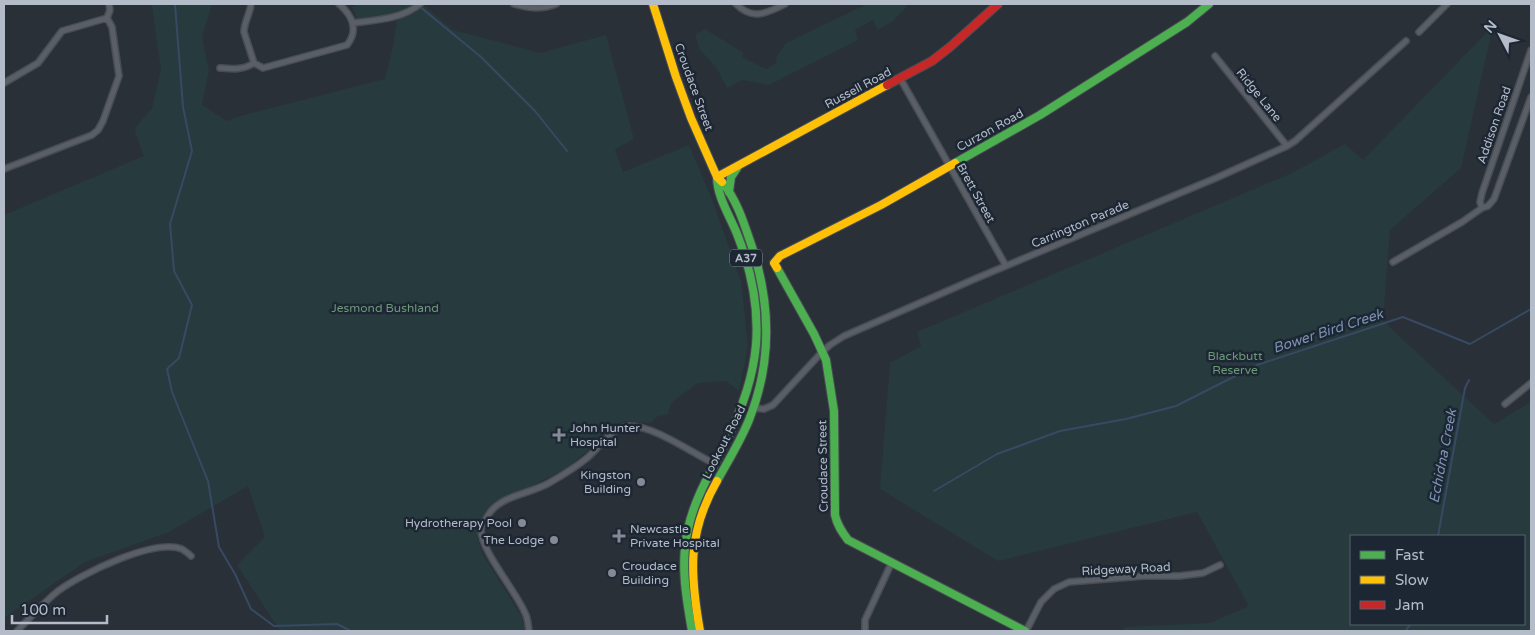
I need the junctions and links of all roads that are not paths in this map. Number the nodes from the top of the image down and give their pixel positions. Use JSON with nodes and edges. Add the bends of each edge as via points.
{"nodes":[{"id":1,"x":109,"y":4,"type":"edge"},
{"id":2,"x":251,"y":4,"type":"edge"},
{"id":3,"x":339,"y":4,"type":"edge"},
{"id":4,"x":420,"y":4,"type":"edge"},
{"id":5,"x":514,"y":4,"type":"edge"},
{"id":6,"x":556,"y":4,"type":"edge"},
{"id":7,"x":652,"y":4,"type":"edge"},
{"id":8,"x":736,"y":4,"type":"edge"},
{"id":9,"x":786,"y":4,"type":"edge"},
{"id":10,"x":998,"y":4,"type":"edge"},
{"id":11,"x":1210,"y":4,"type":"edge"},
{"id":12,"x":1447,"y":4,"type":"edge"},
{"id":13,"x":107,"y":18,"type":"junction"},
{"id":14,"x":353,"y":23,"type":"junction"},
{"id":15,"x":1419,"y":32,"type":"dead end"},
{"id":16,"x":1406,"y":41,"type":"dead end"},
{"id":17,"x":1531,"y":50,"type":"edge"},
{"id":18,"x":1215,"y":56,"type":"dead end"},
{"id":19,"x":254,"y":63,"type":"junction"},
{"id":20,"x":220,"y":68,"type":"dead end"},
{"id":21,"x":900,"y":78,"type":"junction"},
{"id":22,"x":4,"y":83,"type":"edge"},
{"id":23,"x":1531,"y":97,"type":"edge"},
{"id":24,"x":1287,"y":146,"type":"junction"},
{"id":25,"x":949,"y":165,"type":"junction"},
{"id":26,"x":739,"y":166,"type":"junction"},
{"id":27,"x":4,"y":169,"type":"edge"},
{"id":28,"x":717,"y":177,"type":"junction"},
{"id":29,"x":729,"y":192,"type":"junction"},
{"id":30,"x":1482,"y":208,"type":"junction"},
{"id":31,"x":1393,"y":262,"type":"dead end"},
{"id":32,"x":774,"y":263,"type":"joint"},
{"id":33,"x":1006,"y":266,"type":"junction"},
{"id":34,"x":822,"y":352,"type":"junction"},
{"id":35,"x":1531,"y":383,"type":"edge"},
{"id":36,"x":1504,"y":404,"type":"dead end"},
{"id":37,"x":754,"y":408,"type":"junction"},
{"id":38,"x":714,"y":463,"type":"junction"},
{"id":39,"x":725,"y":468,"type":"junction"},
{"id":40,"x":191,"y":556,"type":"dead end"},
{"id":41,"x":892,"y":562,"type":"junction"},
{"id":42,"x":1220,"y":565,"type":"dead end"},
{"id":43,"x":17,"y":631,"type":"edge"},
{"id":44,"x":529,"y":631,"type":"edge"},
{"id":45,"x":692,"y":631,"type":"edge"},
{"id":46,"x":700,"y":631,"type":"edge"},
{"id":47,"x":865,"y":631,"type":"edge"},
{"id":48,"x":1026,"y":631,"type":"edge"}],
"edges":[{"from":1,"to":13,"type":"street"},
{"from":2,"to":19,"type":"street","via":[[244,28]]},
{"from":3,"to":14,"type":"street"},
{"from":4,"to":14,"type":"street","via":[[396,17]]},
{"from":5,"to":6,"type":"street","via":[[532,8]]},
{"from":7,"to":28,"type":"main road","name":"Croudace Street","number":"A37","via":[[688,110]]},
{"from":8,"to":9,"type":"street","via":[[746,12],[758,14]]},
{"from":10,"to":21,"type":"main road","name":"Russell Road","via":[[944,52]]},
{"from":11,"to":25,"type":"main road","name":"Curzon Road","via":[[1040,115]]},
{"from":12,"to":15,"type":"street"},
{"from":13,"to":22,"type":"street","via":[[62,31],[38,63]]},
{"from":13,"to":27,"type":"street","via":[[112,27],[119,76],[98,130]]},
{"from":14,"to":19,"type":"street","via":[[351,39],[344,46],[263,68]]},
{"from":16,"to":24,"type":"street","name":"Carrington Parade"},
{"from":17,"to":30,"type":"street","name":"Addison Road","via":[[1482,192]]},
{"from":18,"to":24,"type":"street","name":"Ridge Lane"},
{"from":19,"to":20,"type":"street","via":[[244,68]]},
{"from":21,"to":25,"type":"street","name":"Brett Street"},
{"from":21,"to":26,"type":"main road","name":"Russell Road"},
{"from":23,"to":30,"type":"street","name":"Addison Road","via":[[1494,200]]},
{"from":24,"to":33,"type":"street","name":"Carrington Parade"},
{"from":25,"to":32,"type":"main road","name":"Curzon Road","via":[[881,205],[780,256]]},
{"from":25,"to":33,"type":"street","name":"Brett Street"},
{"from":26,"to":28,"type":"main road","name":"Russell Road"},
{"from":26,"to":29,"type":"main road","via":[[731,178]]},
{"from":28,"to":29,"type":"main road","name":"Lookout Road","number":"A37"},
{"from":28,"to":38,"type":"main road","name":"Lookout Road","number":"A37","via":[[717,187],[746,260],[753,289],[756,329],[753,369],[746,394]]},
{"from":29,"to":37,"type":"main road","name":"Lookout Road","number":"A37","via":[[755,254],[765,293],[764,373]]},
{"from":30,"to":31,"type":"street","name":"Addison Road"},
{"from":32,"to":34,"type":"main road","name":"Croudace Street"},
{"from":33,"to":34,"type":"street","name":"Carrington Parade","via":[[844,336]]},
{"from":34,"to":37,"type":"street","name":"Carrington Parade","via":[[774,405]]},
{"from":34,"to":41,"type":"main road","name":"Croudace Street","via":[[834,411],[837,524],[848,540]]},
{"from":35,"to":36,"type":"street"},
{"from":37,"to":39,"type":"main road","name":"Lookout Road","number":"A37"},
{"from":38,"to":39,"type":"street"},
{"from":38,"to":44,"type":"street","via":[[650,430],[630,426],[614,432],[561,476],[497,504],[489,511],[481,529],[485,548],[523,608]]},
{"from":38,"to":45,"type":"main road","name":"Lookout Road","number":"A37","via":[[698,495],[685,545],[684,592]]},
{"from":39,"to":46,"type":"main road","name":"Lookout Road","number":"A37","via":[[707,500],[693,545],[692,590]]},
{"from":40,"to":43,"type":"street","via":[[183,549],[172,547],[149,549],[101,566],[57,592]]},
{"from":41,"to":47,"type":"street","via":[[865,620]]},
{"from":41,"to":48,"type":"main road","name":"Croudace Street"},
{"from":42,"to":48,"type":"street","name":"Ridgeway Road","via":[[1203,573],[1179,576],[1069,582],[1054,589],[1041,602]]}]}
